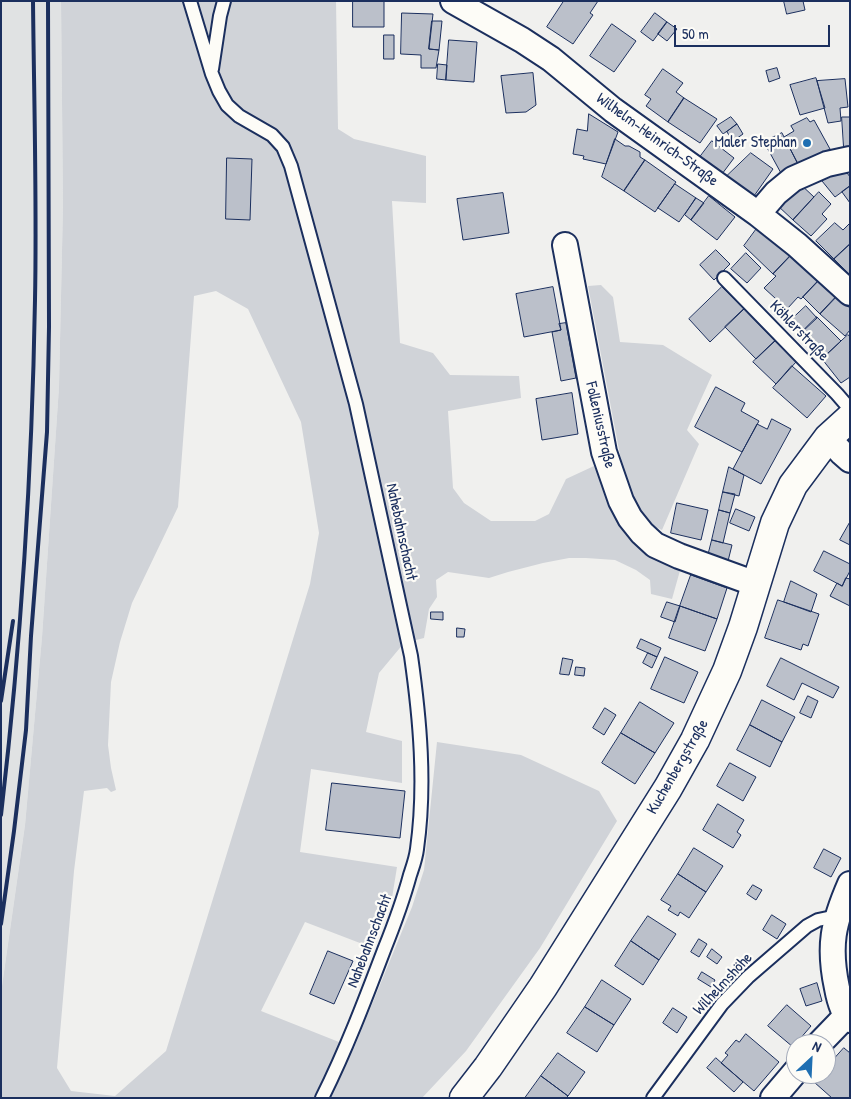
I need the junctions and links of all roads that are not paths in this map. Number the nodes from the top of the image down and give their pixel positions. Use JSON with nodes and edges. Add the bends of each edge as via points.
{"nodes":[{"id":1,"x":190,"y":1,"type":"edge"},
{"id":2,"x":224,"y":1,"type":"edge"},
{"id":3,"x":453,"y":1,"type":"edge"},
{"id":4,"x":212,"y":74,"type":"junction"},
{"id":5,"x":850,"y":159,"type":"edge"},
{"id":6,"x":758,"y":214,"type":"junction"},
{"id":7,"x":565,"y":245,"type":"dead end"},
{"id":8,"x":724,"y":278,"type":"dead end"},
{"id":9,"x":850,"y":294,"type":"edge"},
{"id":10,"x":850,"y":409,"type":"edge"},
{"id":11,"x":850,"y":418,"type":"edge"},
{"id":12,"x":828,"y":438,"type":"junction"},
{"id":13,"x":850,"y":460,"type":"edge"},
{"id":14,"x":756,"y":584,"type":"junction"},
{"id":15,"x":850,"y":884,"type":"edge"},
{"id":16,"x":837,"y":916,"type":"junction"},
{"id":17,"x":848,"y":1018,"type":"edge"},
{"id":18,"x":830,"y":1034,"type":"edge"},
{"id":19,"x":786,"y":1083,"type":"edge"},
{"id":20,"x":322,"y":1098,"type":"edge"},
{"id":21,"x":464,"y":1098,"type":"edge"},
{"id":22,"x":653,"y":1098,"type":"edge"},
{"id":23,"x":773,"y":1098,"type":"edge"}],
"edges":[{"from":1,"to":4,"type":"lane","name":"Nahebahnschacht"},
{"from":2,"to":4,"type":"lane"},
{"from":3,"to":6,"type":"street","name":"Wilhelm-Heinrich-Straße","via":[[552,59],[613,110]]},
{"from":4,"to":20,"type":"lane","name":"Nahebahnschacht","via":[[227,105],[272,135],[283,147],[291,166],[356,404],[417,697],[421,754],[417,851],[404,899]]},
{"from":5,"to":6,"type":"street","via":[[827,164],[793,179]]},
{"from":6,"to":9,"type":"street","name":"Wilhelm-Heinrich-Straße"},
{"from":7,"to":14,"type":"street","name":"Folleniusstraße","via":[[604,452],[630,518],[656,545]]},
{"from":8,"to":10,"type":"lane","name":"Köhlerstraße"},
{"from":11,"to":12,"type":"main road","name":"Kuchenbergstraße"},
{"from":12,"to":13,"type":"street"},
{"from":12,"to":14,"type":"main road","name":"Kuchenbergstraße","via":[[793,485],[775,523]]},
{"from":14,"to":21,"type":"main road","name":"Kuchenbergstraße","via":[[728,672],[668,788],[544,987]]},
{"from":15,"to":16,"type":"street"},
{"from":16,"to":17,"type":"street","via":[[833,961],[839,998]]},
{"from":16,"to":22,"type":"lane","name":"Wilhelmshöhe","via":[[807,926],[748,977],[722,1004]]},
{"from":17,"to":18,"type":"street"},
{"from":19,"to":23,"type":"street"}]}
